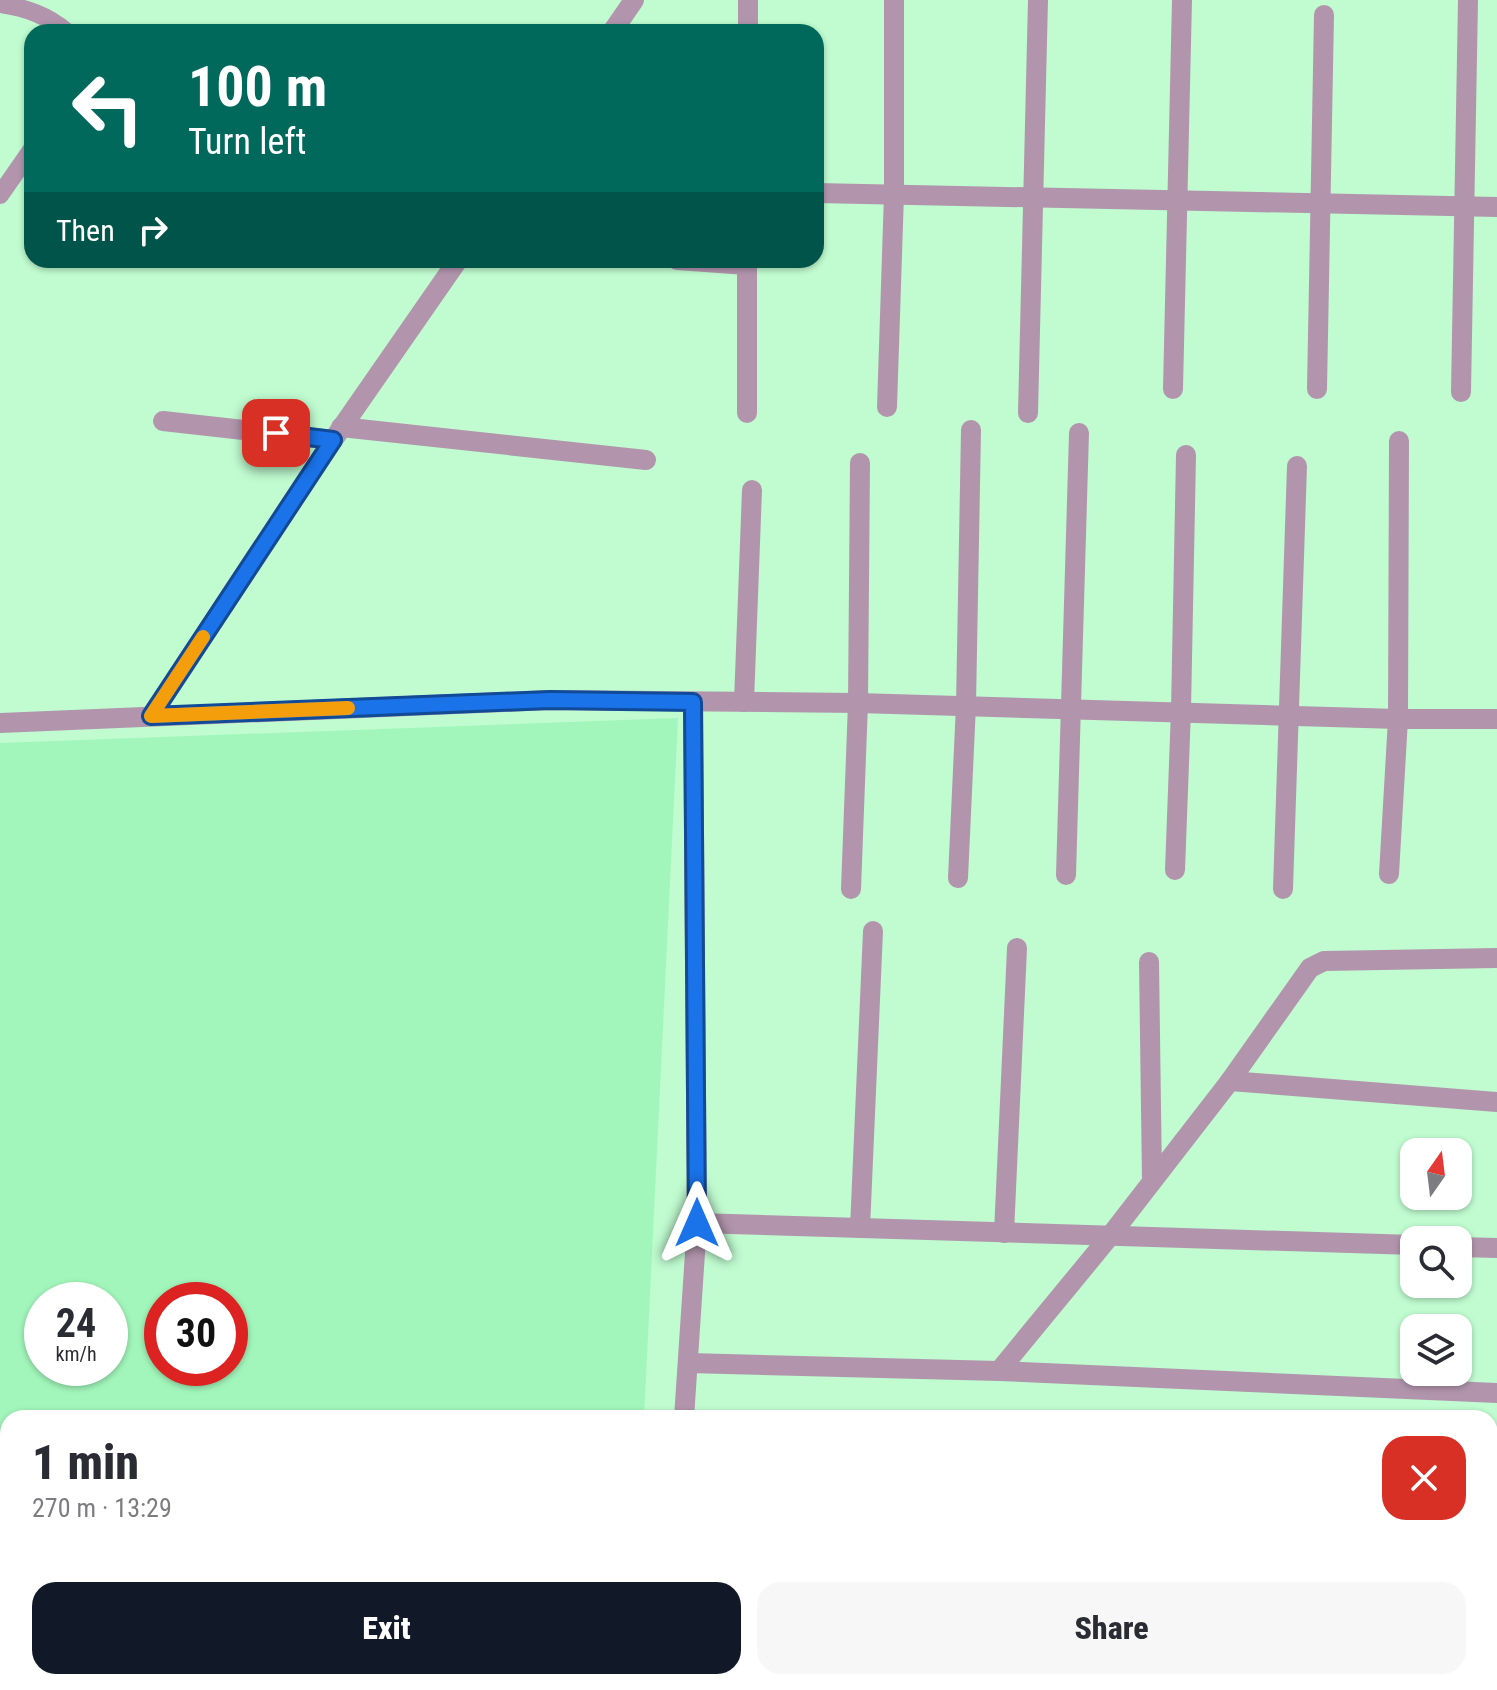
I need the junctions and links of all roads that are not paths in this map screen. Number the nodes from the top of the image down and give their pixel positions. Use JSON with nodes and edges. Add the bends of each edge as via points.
{"nodes":[{"id":1,"x":634,"y":0,"type":"edge"},
{"id":2,"x":748,"y":0,"type":"edge"},
{"id":3,"x":894,"y":0,"type":"edge"},
{"id":4,"x":1038,"y":0,"type":"edge"},
{"id":5,"x":1182,"y":0,"type":"edge"},
{"id":6,"x":1468,"y":0,"type":"edge"},
{"id":7,"x":0,"y":4,"type":"edge"},
{"id":8,"x":1324,"y":15,"type":"dead end"},
{"id":9,"x":58,"y":24,"type":"edge"},
{"id":10,"x":618,"y":24,"type":"edge"},
{"id":11,"x":748,"y":24,"type":"edge"},
{"id":12,"x":24,"y":160,"type":"edge"},
{"id":13,"x":824,"y":193,"type":"edge"},
{"id":14,"x":894,"y":194,"type":"junction"},
{"id":15,"x":0,"y":195,"type":"edge"},
{"id":16,"x":1035,"y":198,"type":"junction"},
{"id":17,"x":1177,"y":200,"type":"junction"},
{"id":18,"x":1319,"y":203,"type":"junction"},
{"id":19,"x":1465,"y":206,"type":"junction"},
{"id":20,"x":1497,"y":207,"type":"edge"},
{"id":21,"x":452,"y":268,"type":"edge"},
{"id":22,"x":747,"y":268,"type":"edge"},
{"id":23,"x":1173,"y":389,"type":"dead end"},
{"id":24,"x":1317,"y":389,"type":"dead end"},
{"id":25,"x":1461,"y":392,"type":"dead end"},
{"id":26,"x":887,"y":407,"type":"dead end"},
{"id":27,"x":747,"y":413,"type":"dead end"},
{"id":28,"x":1028,"y":413,"type":"dead end"},
{"id":29,"x":163,"y":421,"type":"dead end"},
{"id":30,"x":971,"y":430,"type":"dead end"},
{"id":31,"x":1079,"y":433,"type":"dead end"},
{"id":32,"x":337,"y":434,"type":"junction"},
{"id":33,"x":1399,"y":441,"type":"dead end"},
{"id":34,"x":1186,"y":455,"type":"dead end"},
{"id":35,"x":646,"y":460,"type":"dead end"},
{"id":36,"x":860,"y":463,"type":"dead end"},
{"id":37,"x":1297,"y":466,"type":"dead end"},
{"id":38,"x":752,"y":490,"type":"dead end"},
{"id":39,"x":693,"y":702,"type":"junction"},
{"id":40,"x":744,"y":702,"type":"junction"},
{"id":41,"x":858,"y":703,"type":"junction"},
{"id":42,"x":966,"y":705,"type":"junction"},
{"id":43,"x":1072,"y":708,"type":"junction"},
{"id":44,"x":1181,"y":710,"type":"junction"},
{"id":45,"x":151,"y":716,"type":"junction"},
{"id":46,"x":1289,"y":716,"type":"junction"},
{"id":47,"x":1398,"y":719,"type":"junction"},
{"id":48,"x":1497,"y":719,"type":"edge"},
{"id":49,"x":0,"y":723,"type":"edge"},
{"id":50,"x":1175,"y":870,"type":"dead end"},
{"id":51,"x":1389,"y":874,"type":"dead end"},
{"id":52,"x":1066,"y":875,"type":"dead end"},
{"id":53,"x":958,"y":878,"type":"dead end"},
{"id":54,"x":851,"y":889,"type":"dead end"},
{"id":55,"x":1283,"y":889,"type":"dead end"},
{"id":56,"x":873,"y":931,"type":"dead end"},
{"id":57,"x":1017,"y":948,"type":"dead end"},
{"id":58,"x":1497,"y":958,"type":"edge"},
{"id":59,"x":1149,"y":962,"type":"dead end"},
{"id":60,"x":1230,"y":1081,"type":"junction"},
{"id":61,"x":1497,"y":1102,"type":"edge"},
{"id":62,"x":1152,"y":1180,"type":"junction"},
{"id":63,"x":697,"y":1223,"type":"junction"},
{"id":64,"x":860,"y":1228,"type":"junction"},
{"id":65,"x":1004,"y":1233,"type":"junction"},
{"id":66,"x":1110,"y":1236,"type":"junction"},
{"id":67,"x":1400,"y":1245,"type":"edge"},
{"id":68,"x":1472,"y":1247,"type":"edge"},
{"id":69,"x":1497,"y":1248,"type":"edge"},
{"id":70,"x":688,"y":1363,"type":"junction"},
{"id":71,"x":999,"y":1371,"type":"junction"},
{"id":72,"x":1497,"y":1393,"type":"edge"},
{"id":73,"x":685,"y":1410,"type":"edge"}],
"edges":[{"from":1,"to":10,"type":"street"},
{"from":2,"to":11,"type":"street"},
{"from":3,"to":14,"type":"street"},
{"from":4,"to":16,"type":"street"},
{"from":5,"to":17,"type":"street"},
{"from":6,"to":19,"type":"street"},
{"from":7,"to":9,"type":"lane","via":[[28,9]]},
{"from":8,"to":18,"type":"street"},
{"from":12,"to":15,"type":"lane"},
{"from":13,"to":14,"type":"street"},
{"from":14,"to":16,"type":"street"},
{"from":14,"to":26,"type":"street"},
{"from":16,"to":17,"type":"street"},
{"from":16,"to":28,"type":"street"},
{"from":17,"to":18,"type":"street"},
{"from":17,"to":23,"type":"street"},
{"from":18,"to":19,"type":"street"},
{"from":18,"to":24,"type":"street"},
{"from":19,"to":20,"type":"street"},
{"from":19,"to":25,"type":"street"},
{"from":21,"to":32,"type":"street"},
{"from":22,"to":27,"type":"street"},
{"from":29,"to":32,"type":"street"},
{"from":30,"to":42,"type":"street"},
{"from":31,"to":43,"type":"street"},
{"from":32,"to":35,"type":"street"},
{"from":32,"to":45,"type":"street"},
{"from":33,"to":47,"type":"street"},
{"from":34,"to":44,"type":"street"},
{"from":36,"to":41,"type":"street"},
{"from":37,"to":46,"type":"street"},
{"from":38,"to":40,"type":"street"},
{"from":39,"to":40,"type":"street"},
{"from":39,"to":45,"type":"street","via":[[550,700]]},
{"from":39,"to":63,"type":"street"},
{"from":40,"to":41,"type":"street"},
{"from":41,"to":42,"type":"street"},
{"from":41,"to":54,"type":"street"},
{"from":42,"to":43,"type":"street"},
{"from":42,"to":53,"type":"street"},
{"from":43,"to":44,"type":"street"},
{"from":43,"to":52,"type":"street"},
{"from":44,"to":46,"type":"street"},
{"from":44,"to":50,"type":"street"},
{"from":45,"to":49,"type":"street"},
{"from":46,"to":47,"type":"street"},
{"from":46,"to":55,"type":"street"},
{"from":47,"to":48,"type":"street"},
{"from":47,"to":51,"type":"street"},
{"from":56,"to":64,"type":"street"},
{"from":57,"to":65,"type":"street"},
{"from":58,"to":60,"type":"street","via":[[1324,961],[1310,968]]},
{"from":59,"to":62,"type":"street"},
{"from":60,"to":61,"type":"street"},
{"from":60,"to":62,"type":"street"},
{"from":62,"to":66,"type":"street"},
{"from":63,"to":64,"type":"street"},
{"from":63,"to":70,"type":"street"},
{"from":64,"to":65,"type":"street"},
{"from":65,"to":66,"type":"street"},
{"from":66,"to":67,"type":"street"},
{"from":66,"to":71,"type":"street"},
{"from":68,"to":69,"type":"street"},
{"from":70,"to":71,"type":"street"},
{"from":70,"to":73,"type":"street"},
{"from":71,"to":72,"type":"street"}]}
